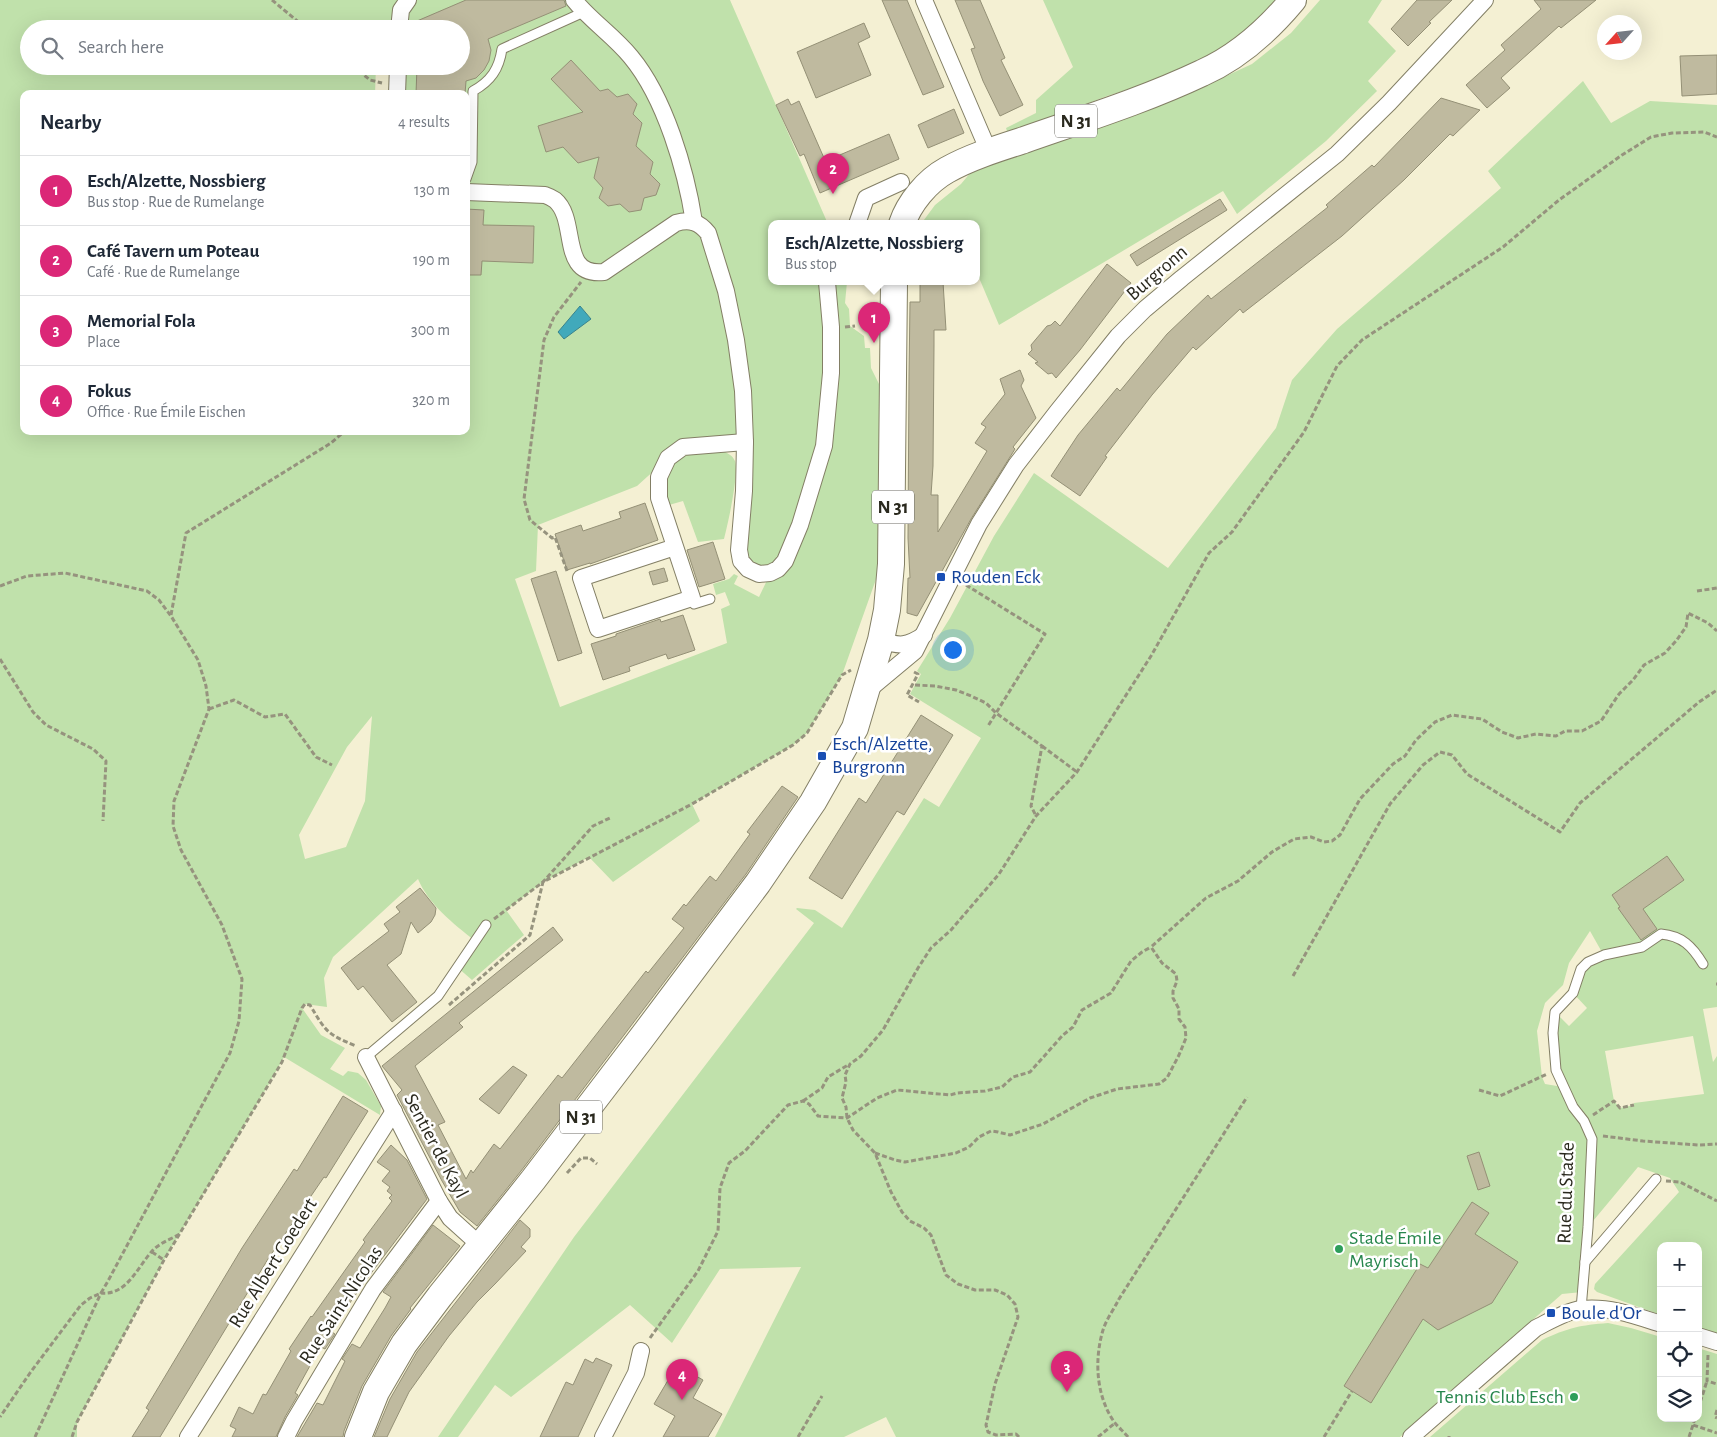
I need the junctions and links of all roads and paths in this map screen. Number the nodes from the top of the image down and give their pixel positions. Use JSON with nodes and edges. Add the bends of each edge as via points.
{"nodes":[{"id":1,"x":272,"y":0,"type":"edge"},
{"id":2,"x":408,"y":0,"type":"edge"},
{"id":3,"x":924,"y":0,"type":"edge"},
{"id":4,"x":1293,"y":0,"type":"edge"},
{"id":5,"x":1485,"y":0,"type":"edge"},
{"id":6,"x":579,"y":6,"type":"edge"},
{"id":7,"x":296,"y":20,"type":"edge"},
{"id":8,"x":400,"y":20,"type":"edge"},
{"id":9,"x":364,"y":75,"type":"edge"},
{"id":10,"x":398,"y":75,"type":"edge"},
{"id":11,"x":398,"y":89,"type":"edge"},
{"id":12,"x":1717,"y":137,"type":"edge"},
{"id":13,"x":989,"y":152,"type":"junction"},
{"id":14,"x":470,"y":168,"type":"edge"},
{"id":15,"x":901,"y":182,"type":"dead end"},
{"id":16,"x":470,"y":192,"type":"edge"},
{"id":17,"x":858,"y":220,"type":"edge"},
{"id":18,"x":903,"y":220,"type":"edge"},
{"id":19,"x":694,"y":222,"type":"junction"},
{"id":20,"x":589,"y":272,"type":"junction"},
{"id":21,"x":827,"y":285,"type":"edge"},
{"id":22,"x":894,"y":285,"type":"edge"},
{"id":23,"x":340,"y":435,"type":"edge"},
{"id":24,"x":746,"y":442,"type":"junction"},
{"id":25,"x":675,"y":547,"type":"junction"},
{"id":26,"x":953,"y":576,"type":"junction"},
{"id":27,"x":581,"y":578,"type":"junction"},
{"id":28,"x":0,"y":586,"type":"edge"},
{"id":29,"x":1717,"y":588,"type":"edge"},
{"id":30,"x":1697,"y":591,"type":"dead end"},
{"id":31,"x":692,"y":598,"type":"junction"},
{"id":32,"x":710,"y":599,"type":"dead end"},
{"id":33,"x":171,"y":616,"type":"junction"},
{"id":34,"x":1717,"y":631,"type":"edge"},
{"id":35,"x":924,"y":635,"type":"junction"},
{"id":36,"x":879,"y":646,"type":"junction"},
{"id":37,"x":0,"y":659,"type":"edge"},
{"id":38,"x":908,"y":667,"type":"junction"},
{"id":39,"x":862,"y":681,"type":"junction"},
{"id":40,"x":915,"y":684,"type":"dead end"},
{"id":41,"x":1717,"y":690,"type":"edge"},
{"id":42,"x":918,"y":702,"type":"dead end"},
{"id":43,"x":209,"y":709,"type":"junction"},
{"id":44,"x":996,"y":714,"type":"junction"},
{"id":45,"x":988,"y":726,"type":"dead end"},
{"id":46,"x":1042,"y":746,"type":"junction"},
{"id":47,"x":332,"y":765,"type":"dead end"},
{"id":48,"x":1077,"y":772,"type":"junction"},
{"id":49,"x":1036,"y":816,"type":"junction"},
{"id":50,"x":612,"y":817,"type":"dead end"},
{"id":51,"x":103,"y":821,"type":"dead end"},
{"id":52,"x":543,"y":882,"type":"junction"},
{"id":53,"x":486,"y":925,"type":"joint"},
{"id":54,"x":1151,"y":947,"type":"junction"},
{"id":55,"x":1703,"y":964,"type":"dead end"},
{"id":56,"x":1293,"y":976,"type":"dead end"},
{"id":57,"x":443,"y":1009,"type":"dead end"},
{"id":58,"x":366,"y":1057,"type":"junction"},
{"id":59,"x":850,"y":1064,"type":"junction"},
{"id":60,"x":1556,"y":1070,"type":"junction"},
{"id":61,"x":1479,"y":1090,"type":"dead end"},
{"id":62,"x":1247,"y":1097,"type":"dead end"},
{"id":63,"x":803,"y":1101,"type":"junction"},
{"id":64,"x":1634,"y":1105,"type":"dead end"},
{"id":65,"x":1600,"y":1111,"type":"dead end"},
{"id":66,"x":394,"y":1112,"type":"junction"},
{"id":67,"x":847,"y":1118,"type":"junction"},
{"id":68,"x":1592,"y":1139,"type":"junction"},
{"id":69,"x":1717,"y":1144,"type":"edge"},
{"id":70,"x":875,"y":1153,"type":"junction"},
{"id":71,"x":1656,"y":1179,"type":"joint"},
{"id":72,"x":439,"y":1201,"type":"junction"},
{"id":73,"x":1717,"y":1201,"type":"edge"},
{"id":74,"x":181,"y":1234,"type":"junction"},
{"id":75,"x":481,"y":1246,"type":"junction"},
{"id":76,"x":152,"y":1252,"type":"junction"},
{"id":77,"x":164,"y":1260,"type":"junction"},
{"id":78,"x":1585,"y":1262,"type":"junction"},
{"id":79,"x":101,"y":1293,"type":"junction"},
{"id":80,"x":1581,"y":1309,"type":"junction"},
{"id":81,"x":1657,"y":1323,"type":"edge"},
{"id":82,"x":1708,"y":1339,"type":"edge"},
{"id":83,"x":641,"y":1351,"type":"joint"},
{"id":84,"x":1707,"y":1381,"type":"junction"},
{"id":85,"x":1717,"y":1384,"type":"edge"},
{"id":86,"x":1352,"y":1391,"type":"dead end"},
{"id":87,"x":822,"y":1396,"type":"dead end"},
{"id":88,"x":1702,"y":1397,"type":"edge"},
{"id":89,"x":1717,"y":1410,"type":"edge"},
{"id":90,"x":0,"y":1417,"type":"edge"},
{"id":91,"x":1717,"y":1418,"type":"edge"},
{"id":92,"x":1694,"y":1422,"type":"edge"},
{"id":93,"x":1115,"y":1423,"type":"junction"},
{"id":94,"x":1693,"y":1425,"type":"junction"},
{"id":95,"x":1717,"y":1433,"type":"edge"},
{"id":96,"x":35,"y":1437,"type":"edge"},
{"id":97,"x":72,"y":1437,"type":"edge"},
{"id":98,"x":188,"y":1437,"type":"edge"},
{"id":99,"x":286,"y":1437,"type":"edge"},
{"id":100,"x":358,"y":1437,"type":"edge"},
{"id":101,"x":603,"y":1437,"type":"edge"},
{"id":102,"x":798,"y":1437,"type":"edge"},
{"id":103,"x":1018,"y":1437,"type":"edge"},
{"id":104,"x":1098,"y":1437,"type":"edge"},
{"id":105,"x":1128,"y":1437,"type":"edge"},
{"id":106,"x":1324,"y":1437,"type":"edge"},
{"id":107,"x":1411,"y":1437,"type":"edge"},
{"id":108,"x":1690,"y":1437,"type":"edge"}],
"edges":[{"from":1,"to":7,"type":"path"},
{"from":2,"to":8,"type":"street","via":[[401,10]]},
{"from":3,"to":13,"type":"street"},
{"from":4,"to":13,"type":"main road","number":"N 31","via":[[1276,21],[1243,49],[1204,72],[1164,90]]},
{"from":5,"to":26,"type":"street","name":"Burgronn","via":[[1337,154],[1182,278],[1118,336],[1016,465],[979,524]]},
{"from":6,"to":14,"type":"lane","via":[[502,49],[494,74],[473,91]]},
{"from":6,"to":19,"type":"street","via":[[632,58],[651,87],[669,127],[690,196]]},
{"from":9,"to":11,"type":"path"},
{"from":10,"to":11,"type":"street"},
{"from":12,"to":48,"type":"path","via":[[1704,132],[1651,137],[1559,200],[1504,247],[1362,340],[1337,366],[1304,432],[1232,532],[1209,553],[1151,656]]},
{"from":13,"to":18,"type":"main road","number":"N 31","via":[[946,170],[923,189]]},
{"from":15,"to":17,"type":"street","via":[[866,198]]},
{"from":16,"to":20,"type":"street","via":[[545,195],[555,200],[562,209],[576,262]]},
{"from":19,"to":20,"type":"street","via":[[676,222],[604,272]]},
{"from":19,"to":24,"type":"street","via":[[708,233],[726,291],[743,391]]},
{"from":20,"to":27,"type":"path","via":[[554,317],[544,340],[524,499],[530,520],[552,538],[555,537],[567,570]]},
{"from":21,"to":24,"type":"street","via":[[831,373],[824,446],[800,525],[785,561],[770,574],[759,574],[741,561]]},
{"from":22,"to":36,"type":"main road","number":"N 31","via":[[892,564]]},
{"from":23,"to":33,"type":"path","via":[[186,533]]},
{"from":24,"to":25,"type":"street","via":[[683,447],[668,458],[659,477],[659,498]]},
{"from":25,"to":27,"type":"street"},
{"from":25,"to":31,"type":"street"},
{"from":26,"to":35,"type":"street","name":"Burgronn"},
{"from":26,"to":44,"type":"path","via":[[1045,634]]},
{"from":27,"to":31,"type":"street","via":[[598,629]]},
{"from":28,"to":33,"type":"path","via":[[27,576],[65,573],[148,591]]},
{"from":29,"to":30,"type":"path"},
{"from":31,"to":32,"type":"lane","via":[[694,604]]},
{"from":33,"to":43,"type":"path","via":[[198,660]]},
{"from":34,"to":54,"type":"path","via":[[1688,613],[1686,627],[1676,642],[1665,653],[1644,665],[1618,694],[1600,721],[1582,731],[1518,738],[1482,720],[1452,715],[1435,722],[1416,740],[1406,756],[1393,764],[1360,799],[1340,835],[1324,842],[1311,838],[1294,839],[1272,852],[1238,881],[1206,898]]},
{"from":35,"to":36,"type":"street","via":[[911,643]]},
{"from":35,"to":38,"type":"street","name":"Burgronn"},
{"from":36,"to":38,"type":"street"},
{"from":36,"to":39,"type":"main road","number":"N 31"},
{"from":37,"to":51,"type":"path","via":[[33,712],[46,725],[93,749],[106,762]]},
{"from":38,"to":39,"type":"street","name":"Burgronn"},
{"from":38,"to":42,"type":"path","via":[[918,674],[907,695]]},
{"from":39,"to":52,"type":"path","via":[[851,670],[842,675],[808,733],[792,745],[692,804]]},
{"from":39,"to":75,"type":"main road","number":"N 31","via":[[855,728],[813,802],[758,883]]},
{"from":40,"to":44,"type":"path","via":[[956,690],[986,703]]},
{"from":41,"to":56,"type":"path","via":[[1580,803],[1560,832],[1467,774],[1452,755],[1440,752],[1423,765],[1390,804]]},
{"from":43,"to":47,"type":"path","via":[[234,700],[265,717],[285,714],[316,757]]},
{"from":43,"to":79,"type":"path","via":[[174,800],[174,826],[181,850],[222,924],[242,979],[239,1021],[230,1054]]},
{"from":44,"to":45,"type":"path"},
{"from":44,"to":46,"type":"path"},
{"from":46,"to":48,"type":"path"},
{"from":46,"to":49,"type":"path","via":[[1031,806]]},
{"from":48,"to":49,"type":"path"},
{"from":49,"to":59,"type":"path","via":[[998,874],[932,948],[883,1030]]},
{"from":50,"to":52,"type":"path","via":[[593,826]]},
{"from":52,"to":53,"type":"path"},
{"from":52,"to":57,"type":"path","via":[[530,935]]},
{"from":53,"to":58,"type":"lane","via":[[438,996]]},
{"from":54,"to":67,"type":"path","via":[[1131,961],[1111,993],[1082,1010],[1073,1027],[1030,1072],[1002,1086],[950,1096],[897,1090],[877,1098]]},
{"from":54,"to":70,"type":"path","via":[[1162,964],[1176,974],[1178,981],[1173,998],[1186,1038],[1167,1078],[1159,1084],[1117,1089],[1090,1098],[1043,1124],[1010,1135],[991,1132],[979,1136],[969,1147],[956,1153],[905,1162]]},
{"from":55,"to":60,"type":"lane","name":"Rue du Stade","via":[[1688,944],[1675,936],[1661,934],[1642,947],[1604,954],[1588,962],[1581,969],[1573,993],[1555,1012]]},
{"from":58,"to":66,"type":"street","name":"Sentier de Kayl"},
{"from":58,"to":74,"type":"path","via":[[360,1048],[332,1036],[310,1005],[305,1004],[282,1062]]},
{"from":59,"to":63,"type":"path","via":[[828,1077],[822,1088]]},
{"from":59,"to":67,"type":"path","via":[[842,1098]]},
{"from":60,"to":61,"type":"path","via":[[1500,1096]]},
{"from":60,"to":68,"type":"lane","name":"Rue du Stade"},
{"from":62,"to":93,"type":"path","via":[[1103,1329],[1097,1356],[1100,1390]]},
{"from":63,"to":67,"type":"path","via":[[818,1116]]},
{"from":63,"to":83,"type":"path","via":[[788,1105],[729,1164],[720,1188],[718,1231],[698,1271]]},
{"from":64,"to":65,"type":"path","via":[[1620,1108],[1614,1101]]},
{"from":66,"to":72,"type":"street","name":"Sentier de Kayl"},
{"from":66,"to":98,"type":"street","name":"Rue Albert Goedert"},
{"from":67,"to":70,"type":"path"},
{"from":68,"to":69,"type":"path","via":[[1604,1136]]},
{"from":68,"to":78,"type":"lane","name":"Rue du Stade"},
{"from":70,"to":103,"type":"path","via":[[902,1212],[931,1235],[946,1275],[975,1290],[995,1290],[1007,1295],[1015,1304],[1018,1317],[995,1384],[986,1425],[988,1432],[1016,1434]]},
{"from":71,"to":73,"type":"path","via":[[1680,1182]]},
{"from":71,"to":78,"type":"lane"},
{"from":72,"to":75,"type":"street","name":"Sentier de Kayl","via":[[450,1218]]},
{"from":72,"to":99,"type":"street","name":"Rue Saint-Nicolas","via":[[373,1289]]},
{"from":74,"to":76,"type":"path"},
{"from":74,"to":77,"type":"path"},
{"from":75,"to":100,"type":"main road","number":"N 31","via":[[404,1344],[376,1392]]},
{"from":76,"to":77,"type":"path"},
{"from":76,"to":79,"type":"path","via":[[130,1282],[109,1294]]},
{"from":77,"to":97,"type":"path"},
{"from":78,"to":80,"type":"lane","name":"Rue du Stade"},
{"from":79,"to":90,"type":"path","via":[[81,1305]]},
{"from":79,"to":96,"type":"path"},
{"from":80,"to":81,"type":"street","via":[[1606,1309]]},
{"from":80,"to":107,"type":"street","via":[[1536,1328]]},
{"from":82,"to":84,"type":"path"},
{"from":83,"to":101,"type":"street","via":[[636,1373]]},
{"from":84,"to":85,"type":"path"},
{"from":84,"to":88,"type":"path"},
{"from":86,"to":106,"type":"path"},
{"from":87,"to":102,"type":"path"},
{"from":89,"to":91,"type":"path"},
{"from":92,"to":94,"type":"path"},
{"from":93,"to":104,"type":"path"},
{"from":93,"to":105,"type":"path"},
{"from":94,"to":95,"type":"path"},
{"from":94,"to":108,"type":"path"}]}
